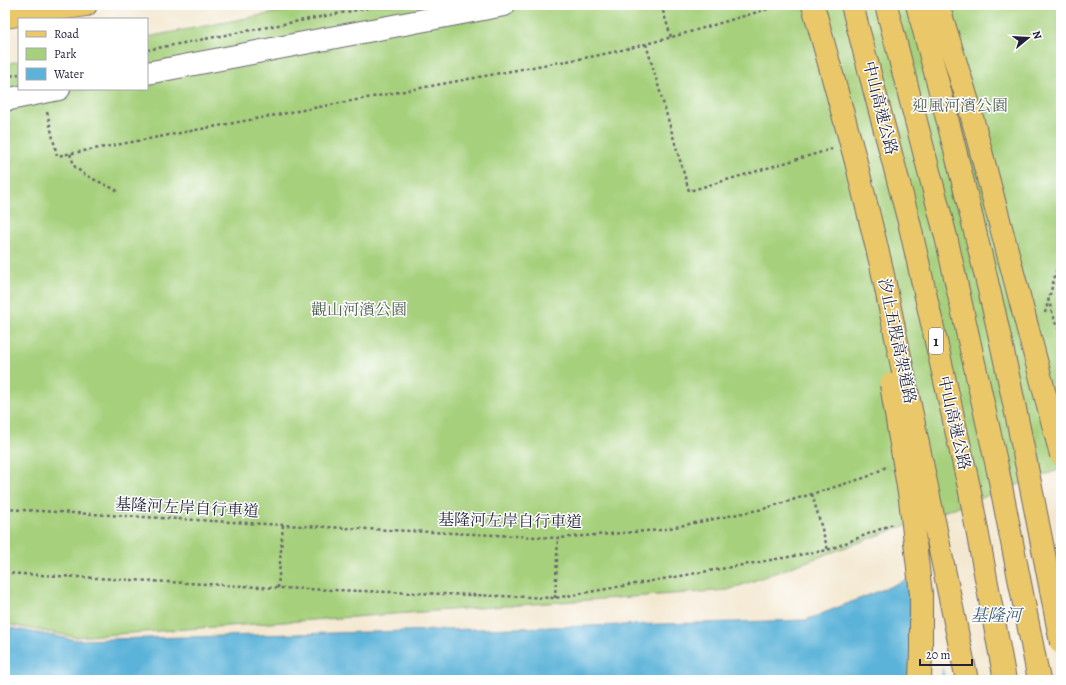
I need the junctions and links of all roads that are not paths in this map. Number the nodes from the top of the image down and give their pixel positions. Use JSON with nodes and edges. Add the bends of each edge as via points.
{"nodes":[{"id":1,"x":86,"y":5,"type":"edge"},
{"id":2,"x":504,"y":5,"type":"edge"},
{"id":3,"x":813,"y":5,"type":"edge"},
{"id":4,"x":852,"y":5,"type":"edge"},
{"id":5,"x":886,"y":5,"type":"edge"},
{"id":6,"x":917,"y":5,"type":"edge"},
{"id":7,"x":938,"y":5,"type":"edge"},
{"id":8,"x":29,"y":9,"type":"edge"},
{"id":9,"x":5,"y":17,"type":"edge"},
{"id":10,"x":148,"y":73,"type":"edge"},
{"id":11,"x":54,"y":90,"type":"edge"},
{"id":12,"x":5,"y":100,"type":"edge"},
{"id":13,"x":846,"y":153,"type":"junction"},
{"id":14,"x":1061,"y":455,"type":"edge"},
{"id":15,"x":1061,"y":643,"type":"edge"},
{"id":16,"x":920,"y":680,"type":"edge"},
{"id":17,"x":967,"y":680,"type":"edge"},
{"id":18,"x":1005,"y":680,"type":"edge"},
{"id":19,"x":1039,"y":680,"type":"edge"}],
"edges":[{"from":1,"to":8,"type":"main road"},
{"from":2,"to":10,"type":"lane"},
{"from":3,"to":13,"type":"main road","name":"汐止五股高架道路"},
{"from":4,"to":18,"type":"main road","name":"中山高速公路","number":"1","bridge":true,"via":[[916,253],[969,487]]},
{"from":5,"to":19,"type":"main road","name":"中山高速公路","number":"1","bridge":true,"via":[[947,241],[998,471]]},
{"from":6,"to":15,"type":"main road","bridge":true,"via":[[994,312]]},
{"from":7,"to":14,"type":"main road","bridge":true,"via":[[968,102]]},
{"from":8,"to":9,"type":"main road"},
{"from":11,"to":12,"type":"lane"},
{"from":13,"to":16,"type":"main road","bridge":true,"via":[[910,499],[921,594]]},
{"from":13,"to":17,"type":"main road","name":"汐止五股高架道路","bridge":true,"via":[[882,272]]}]}
